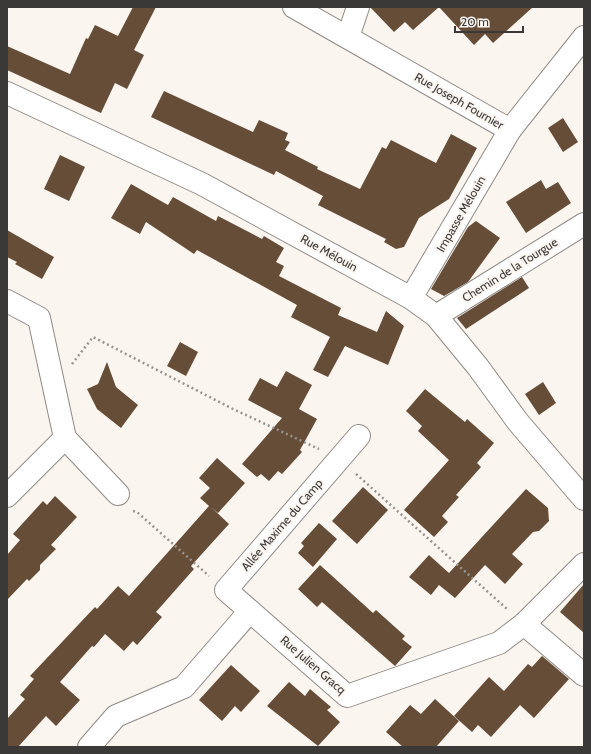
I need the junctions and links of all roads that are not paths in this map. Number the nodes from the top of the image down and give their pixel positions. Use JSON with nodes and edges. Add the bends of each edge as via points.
{"nodes":[{"id":1,"x":294,"y":7,"type":"edge"},
{"id":2,"x":358,"y":7,"type":"edge"},
{"id":3,"x":348,"y":37,"type":"junction"},
{"id":4,"x":584,"y":38,"type":"edge"},
{"id":5,"x":7,"y":93,"type":"edge"},
{"id":6,"x":510,"y":130,"type":"junction"},
{"id":7,"x":584,"y":224,"type":"edge"},
{"id":8,"x":412,"y":298,"type":"junction"},
{"id":9,"x":7,"y":301,"type":"edge"},
{"id":10,"x":436,"y":316,"type":"junction"},
{"id":11,"x":359,"y":436,"type":"dead end"},
{"id":12,"x":65,"y":438,"type":"junction"},
{"id":13,"x":7,"y":496,"type":"edge"},
{"id":14,"x":584,"y":499,"type":"edge"},
{"id":15,"x":124,"y":503,"type":"road end"},
{"id":16,"x":584,"y":564,"type":"edge"},
{"id":17,"x":250,"y":611,"type":"junction"},
{"id":18,"x":524,"y":624,"type":"junction"},
{"id":19,"x":584,"y":674,"type":"edge"},
{"id":20,"x":89,"y":747,"type":"edge"}],
"edges":[{"from":1,"to":3,"type":"street","name":"Rue Joseph Fournier"},
{"from":2,"to":3,"type":"street"},
{"from":3,"to":6,"type":"street","name":"Rue Joseph Fournier"},
{"from":4,"to":6,"type":"street","name":"Rue Joseph Fournier"},
{"from":5,"to":8,"type":"street","name":"Rue Mélouin","via":[[202,184]]},
{"from":6,"to":8,"type":"street","name":"Impasse Mélouin"},
{"from":7,"to":10,"type":"street","name":"Chemin de la Tourgue"},
{"from":8,"to":10,"type":"street","name":"Rue Mélouin"},
{"from":9,"to":12,"type":"street","via":[[39,318]]},
{"from":10,"to":14,"type":"street","name":"Rue Mélouin","via":[[478,367],[518,422]]},
{"from":11,"to":17,"type":"street","name":"Allée Maxime du Camp","via":[[226,590]]},
{"from":12,"to":13,"type":"street"},
{"from":12,"to":15,"type":"street"},
{"from":16,"to":18,"type":"street","name":"Rue Julien Gracq"},
{"from":17,"to":18,"type":"street","name":"Rue Julien Gracq","via":[[347,696],[499,643]]},
{"from":17,"to":20,"type":"street","via":[[184,687],[116,716]]},
{"from":18,"to":19,"type":"street"}]}
